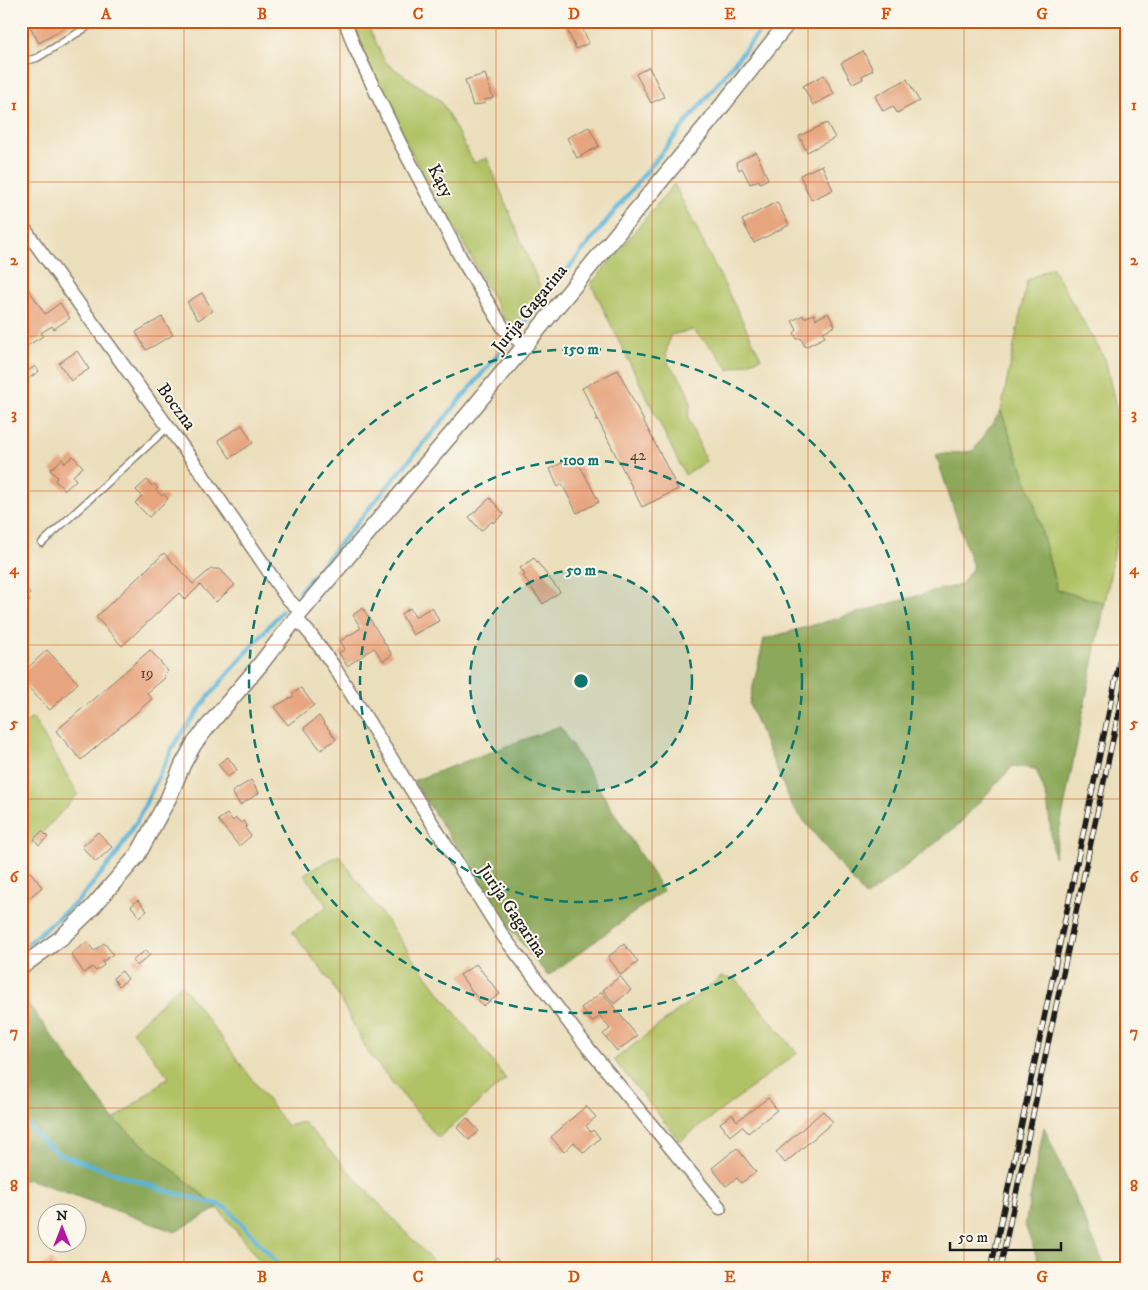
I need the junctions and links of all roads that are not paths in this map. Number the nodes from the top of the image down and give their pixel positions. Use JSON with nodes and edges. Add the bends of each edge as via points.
{"nodes":[{"id":1,"x":97,"y":21,"type":"edge"},
{"id":2,"x":345,"y":21,"type":"edge"},
{"id":3,"x":789,"y":21,"type":"edge"},
{"id":4,"x":21,"y":62,"type":"edge"},
{"id":5,"x":21,"y":224,"type":"edge"},
{"id":6,"x":524,"y":345,"type":"junction"},
{"id":7,"x":168,"y":427,"type":"junction"},
{"id":8,"x":42,"y":543,"type":"dead end"},
{"id":9,"x":299,"y":615,"type":"junction"},
{"id":10,"x":21,"y":967,"type":"edge"},
{"id":11,"x":720,"y":1208,"type":"dead end"}],
"edges":[{"from":1,"to":4,"type":"lane","via":[[37,58]]},
{"from":2,"to":6,"type":"street","name":"Kąty","via":[[400,143],[461,258],[504,328]]},
{"from":3,"to":6,"type":"street","name":"Jurija Gagarina"},
{"from":5,"to":7,"type":"street","name":"Boczna"},
{"from":6,"to":9,"type":"street","name":"Jurija Gagarina"},
{"from":7,"to":8,"type":"lane"},
{"from":7,"to":9,"type":"street","name":"Boczna"},
{"from":9,"to":10,"type":"street","name":"Jurija Gagarina","via":[[194,744],[137,856],[61,938]]},
{"from":9,"to":11,"type":"street","name":"Jurija Gagarina","via":[[504,936],[589,1049]]}]}
